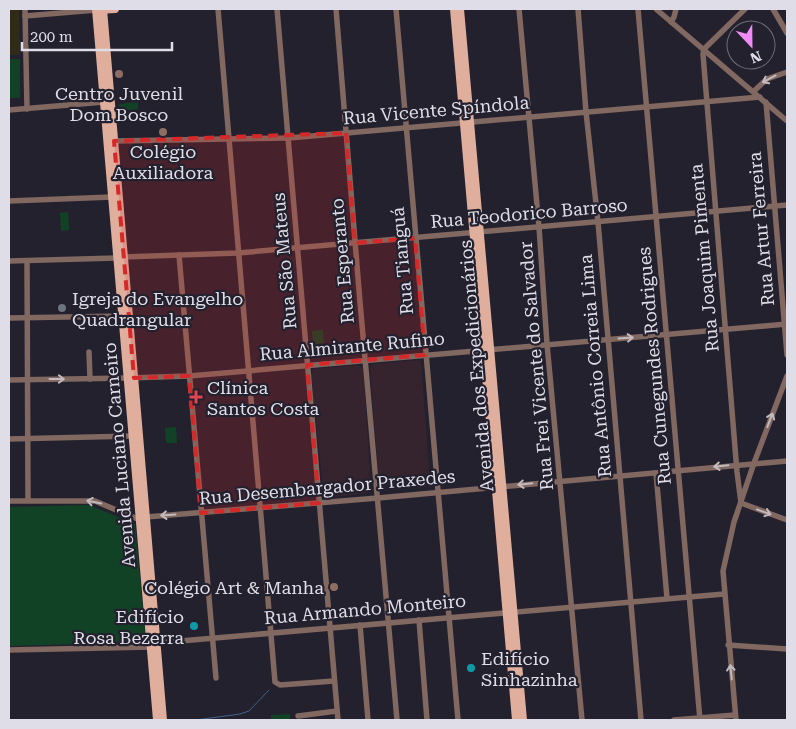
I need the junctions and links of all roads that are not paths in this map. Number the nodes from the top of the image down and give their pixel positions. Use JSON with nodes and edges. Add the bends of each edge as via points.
{"nodes":[{"id":1,"x":25,"y":9,"type":"edge"},
{"id":2,"x":116,"y":9,"type":"edge"},
{"id":3,"x":218,"y":9,"type":"edge"},
{"id":4,"x":277,"y":9,"type":"edge"},
{"id":5,"x":336,"y":9,"type":"edge"},
{"id":6,"x":396,"y":9,"type":"edge"},
{"id":7,"x":454,"y":9,"type":"edge"},
{"id":8,"x":460,"y":9,"type":"edge"},
{"id":9,"x":519,"y":9,"type":"edge"},
{"id":10,"x":578,"y":9,"type":"edge"},
{"id":11,"x":638,"y":9,"type":"edge"},
{"id":12,"x":656,"y":9,"type":"edge"},
{"id":13,"x":676,"y":9,"type":"edge"},
{"id":14,"x":745,"y":9,"type":"edge"},
{"id":15,"x":773,"y":9,"type":"edge"},
{"id":16,"x":99,"y":10,"type":"edge"},
{"id":17,"x":25,"y":16,"type":"junction"},
{"id":18,"x":671,"y":22,"type":"junction"},
{"id":19,"x":787,"y":33,"type":"edge"},
{"id":20,"x":704,"y":49,"type":"junction"},
{"id":21,"x":787,"y":72,"type":"edge"},
{"id":22,"x":754,"y":92,"type":"junction"},
{"id":23,"x":760,"y":97,"type":"junction"},
{"id":24,"x":104,"y":102,"type":"junction"},
{"id":25,"x":706,"y":102,"type":"junction"},
{"id":26,"x":766,"y":102,"type":"junction"},
{"id":27,"x":645,"y":107,"type":"junction"},
{"id":28,"x":27,"y":109,"type":"junction"},
{"id":29,"x":9,"y":110,"type":"edge"},
{"id":30,"x":586,"y":112,"type":"junction"},
{"id":31,"x":528,"y":117,"type":"junction"},
{"id":32,"x":787,"y":121,"type":"edge"},
{"id":33,"x":467,"y":122,"type":"junction"},
{"id":34,"x":406,"y":128,"type":"junction"},
{"id":35,"x":346,"y":133,"type":"junction"},
{"id":36,"x":228,"y":138,"type":"junction"},
{"id":37,"x":289,"y":138,"type":"junction"},
{"id":38,"x":114,"y":142,"type":"junction"},
{"id":39,"x":112,"y":197,"type":"junction"},
{"id":40,"x":9,"y":201,"type":"edge"},
{"id":41,"x":787,"y":205,"type":"edge"},
{"id":42,"x":775,"y":206,"type":"junction"},
{"id":43,"x":715,"y":212,"type":"junction"},
{"id":44,"x":656,"y":217,"type":"junction"},
{"id":45,"x":598,"y":222,"type":"junction"},
{"id":46,"x":539,"y":227,"type":"junction"},
{"id":47,"x":477,"y":233,"type":"junction"},
{"id":48,"x":415,"y":238,"type":"junction"},
{"id":49,"x":355,"y":243,"type":"junction"},
{"id":50,"x":297,"y":249,"type":"junction"},
{"id":51,"x":238,"y":253,"type":"junction"},
{"id":52,"x":179,"y":255,"type":"junction"},
{"id":53,"x":120,"y":257,"type":"junction"},
{"id":54,"x":9,"y":261,"type":"edge"},
{"id":55,"x":27,"y":261,"type":"junction"},
{"id":56,"x":123,"y":316,"type":"junction"},
{"id":57,"x":9,"y":318,"type":"edge"},
{"id":58,"x":28,"y":318,"type":"junction"},
{"id":59,"x":786,"y":324,"type":"edge"},
{"id":60,"x":726,"y":329,"type":"junction"},
{"id":61,"x":667,"y":335,"type":"junction"},
{"id":62,"x":608,"y":339,"type":"junction"},
{"id":63,"x":547,"y":344,"type":"junction"},
{"id":64,"x":487,"y":350,"type":"junction"},
{"id":65,"x":89,"y":352,"type":"dead end"},
{"id":66,"x":426,"y":354,"type":"junction"},
{"id":67,"x":787,"y":354,"type":"edge"},
{"id":68,"x":366,"y":360,"type":"junction"},
{"id":69,"x":307,"y":365,"type":"junction"},
{"id":70,"x":248,"y":371,"type":"junction"},
{"id":71,"x":189,"y":376,"type":"junction"},
{"id":72,"x":787,"y":376,"type":"edge"},
{"id":73,"x":131,"y":378,"type":"junction"},
{"id":74,"x":28,"y":379,"type":"junction"},
{"id":75,"x":90,"y":379,"type":"junction"},
{"id":76,"x":9,"y":380,"type":"edge"},
{"id":77,"x":133,"y":436,"type":"junction"},
{"id":78,"x":9,"y":438,"type":"edge"},
{"id":79,"x":28,"y":438,"type":"junction"},
{"id":80,"x":787,"y":461,"type":"edge"},
{"id":81,"x":754,"y":463,"type":"junction"},
{"id":82,"x":737,"y":464,"type":"junction"},
{"id":83,"x":139,"y":470,"type":"junction"},
{"id":84,"x":678,"y":471,"type":"junction"},
{"id":85,"x":656,"y":473,"type":"junction"},
{"id":86,"x":619,"y":476,"type":"junction"},
{"id":87,"x":560,"y":481,"type":"junction"},
{"id":88,"x":499,"y":487,"type":"junction"},
{"id":89,"x":437,"y":492,"type":"junction"},
{"id":90,"x":378,"y":498,"type":"junction"},
{"id":91,"x":9,"y":500,"type":"edge"},
{"id":92,"x":28,"y":500,"type":"junction"},
{"id":93,"x":319,"y":503,"type":"junction"},
{"id":94,"x":741,"y":503,"type":"junction"},
{"id":95,"x":260,"y":507,"type":"junction"},
{"id":96,"x":201,"y":513,"type":"junction"},
{"id":97,"x":143,"y":518,"type":"junction"},
{"id":98,"x":787,"y":520,"type":"edge"},
{"id":99,"x":724,"y":594,"type":"junction"},
{"id":100,"x":690,"y":596,"type":"junction"},
{"id":101,"x":667,"y":598,"type":"junction"},
{"id":102,"x":631,"y":601,"type":"junction"},
{"id":103,"x":572,"y":607,"type":"junction"},
{"id":104,"x":510,"y":611,"type":"junction"},
{"id":105,"x":448,"y":617,"type":"junction"},
{"id":106,"x":419,"y":620,"type":"junction"},
{"id":107,"x":389,"y":622,"type":"junction"},
{"id":108,"x":360,"y":625,"type":"junction"},
{"id":109,"x":330,"y":628,"type":"junction"},
{"id":110,"x":271,"y":633,"type":"junction"},
{"id":111,"x":211,"y":638,"type":"junction"},
{"id":112,"x":154,"y":645,"type":"junction"},
{"id":113,"x":728,"y":645,"type":"junction"},
{"id":114,"x":787,"y":649,"type":"edge"},
{"id":115,"x":9,"y":650,"type":"edge"},
{"id":116,"x":216,"y":678,"type":"dead end"},
{"id":117,"x":334,"y":680,"type":"junction"},
{"id":118,"x":337,"y":711,"type":"junction"},
{"id":119,"x":298,"y":716,"type":"dead end"},
{"id":120,"x":736,"y":717,"type":"edge"},
{"id":121,"x":700,"y":719,"type":"edge"},
{"id":122,"x":156,"y":720,"type":"edge"},
{"id":123,"x":164,"y":720,"type":"edge"},
{"id":124,"x":338,"y":720,"type":"edge"},
{"id":125,"x":368,"y":720,"type":"edge"},
{"id":126,"x":397,"y":720,"type":"edge"},
{"id":127,"x":427,"y":720,"type":"edge"},
{"id":128,"x":458,"y":720,"type":"edge"},
{"id":129,"x":516,"y":720,"type":"edge"},
{"id":130,"x":522,"y":720,"type":"edge"},
{"id":131,"x":582,"y":720,"type":"edge"},
{"id":132,"x":641,"y":720,"type":"edge"},
{"id":133,"x":674,"y":720,"type":"edge"}],
"edges":[{"from":1,"to":17,"type":"street"},
{"from":2,"to":16,"type":"main road"},
{"from":3,"to":36,"type":"street"},
{"from":4,"to":37,"type":"street","name":"Rua São Mateus"},
{"from":5,"to":35,"type":"street","name":"Rua Esperanto"},
{"from":6,"to":34,"type":"street","name":"Rua Tianguá"},
{"from":7,"to":33,"type":"main road","name":"Avenida dos Expedicionários"},
{"from":8,"to":33,"type":"main road","name":"Avenida dos Expedicionários"},
{"from":9,"to":31,"type":"street","name":"Rua Frei Vicente do Salvador"},
{"from":10,"to":30,"type":"street","name":"Rua Antônio Correia Lima"},
{"from":11,"to":27,"type":"street","name":"Rua Cunegundes Rodrigues"},
{"from":12,"to":18,"type":"street"},
{"from":13,"to":18,"type":"street"},
{"from":14,"to":20,"type":"street"},
{"from":15,"to":19,"type":"street"},
{"from":16,"to":17,"type":"street"},
{"from":16,"to":24,"type":"main road","name":"Avenida Luciano Carneiro"},
{"from":16,"to":38,"type":"main road","name":"Avenida Luciano Carneiro"},
{"from":17,"to":28,"type":"street"},
{"from":18,"to":20,"type":"street"},
{"from":20,"to":22,"type":"street"},
{"from":20,"to":25,"type":"street","name":"Rua Joaquim Pimenta"},
{"from":21,"to":22,"type":"street","one_way":true,"via":[[767,79]]},
{"from":22,"to":23,"type":"street"},
{"from":23,"to":25,"type":"street","name":"Rua Vicente Spíndola"},
{"from":23,"to":26,"type":"street"},
{"from":24,"to":28,"type":"street"},
{"from":24,"to":39,"type":"main road","name":"Avenida Luciano Carneiro"},
{"from":25,"to":27,"type":"street","name":"Rua Vicente Spíndola"},
{"from":25,"to":43,"type":"street","name":"Rua Joaquim Pimenta"},
{"from":26,"to":32,"type":"street"},
{"from":26,"to":42,"type":"street","name":"Rua Artur Ferreira"},
{"from":27,"to":30,"type":"street","name":"Rua Vicente Spíndola"},
{"from":27,"to":44,"type":"street","name":"Rua Cunegundes Rodrigues"},
{"from":28,"to":29,"type":"street"},
{"from":30,"to":31,"type":"street","name":"Rua Vicente Spíndola"},
{"from":30,"to":45,"type":"street","name":"Rua Antônio Correia Lima"},
{"from":31,"to":33,"type":"street","name":"Rua Vicente Spíndola"},
{"from":31,"to":46,"type":"street","name":"Rua Frei Vicente do Salvador"},
{"from":33,"to":34,"type":"street","name":"Rua Vicente Spíndola"},
{"from":33,"to":47,"type":"main road","name":"Avenida dos Expedicionários"},
{"from":34,"to":35,"type":"street","name":"Rua Vicente Spíndola"},
{"from":34,"to":48,"type":"street","name":"Rua Tianguá"},
{"from":35,"to":37,"type":"street","name":"Rua Vicente Spíndola"},
{"from":35,"to":49,"type":"street","name":"Rua Esperanto"},
{"from":36,"to":37,"type":"street","name":"Rua Vicente Spíndola"},
{"from":36,"to":38,"type":"street","name":"Rua Vicente Spíndola"},
{"from":36,"to":51,"type":"street"},
{"from":37,"to":50,"type":"street","name":"Rua São Mateus"},
{"from":38,"to":53,"type":"main road","name":"Avenida Luciano Carneiro"},
{"from":39,"to":40,"type":"street"},
{"from":39,"to":53,"type":"main road","name":"Avenida Luciano Carneiro"},
{"from":41,"to":42,"type":"street","name":"Rua Teodorico Barroso"},
{"from":42,"to":43,"type":"street","name":"Rua Teodorico Barroso"},
{"from":42,"to":59,"type":"street","name":"Rua Artur Ferreira"},
{"from":43,"to":44,"type":"street","name":"Rua Teodorico Barroso"},
{"from":43,"to":60,"type":"street","name":"Rua Joaquim Pimenta"},
{"from":44,"to":45,"type":"street","name":"Rua Teodorico Barroso"},
{"from":44,"to":61,"type":"street","name":"Rua Cunegundes Rodrigues"},
{"from":45,"to":46,"type":"street","name":"Rua Teodorico Barroso"},
{"from":45,"to":62,"type":"street","name":"Rua Antônio Correia Lima"},
{"from":46,"to":47,"type":"street","name":"Rua Teodorico Barroso"},
{"from":46,"to":63,"type":"street","name":"Rua Frei Vicente do Salvador"},
{"from":47,"to":48,"type":"street","name":"Rua Teodorico Barroso"},
{"from":47,"to":64,"type":"main road","name":"Avenida dos Expedicionários"},
{"from":48,"to":49,"type":"street","name":"Rua Teodorico Barroso"},
{"from":48,"to":66,"type":"street","name":"Rua Tianguá"},
{"from":49,"to":50,"type":"street","name":"Rua Teodorico Barroso"},
{"from":49,"to":68,"type":"street","name":"Rua Esperanto"},
{"from":50,"to":51,"type":"street","name":"Rua Teodorico Barroso"},
{"from":50,"to":69,"type":"street","name":"Rua São Mateus"},
{"from":51,"to":52,"type":"street","name":"Rua Teodorico Barroso"},
{"from":51,"to":70,"type":"street"},
{"from":52,"to":53,"type":"street","name":"Rua Teodorico Barroso"},
{"from":52,"to":71,"type":"street"},
{"from":53,"to":55,"type":"street","name":"Rua Teodorico Barroso"},
{"from":53,"to":56,"type":"main road","name":"Avenida Luciano Carneiro"},
{"from":53,"to":73,"type":"main road","name":"Avenida Luciano Carneiro"},
{"from":54,"to":55,"type":"street","name":"Rua Teodorico Barroso"},
{"from":55,"to":58,"type":"street"},
{"from":56,"to":58,"type":"street"},
{"from":56,"to":73,"type":"main road","name":"Avenida Luciano Carneiro"},
{"from":57,"to":58,"type":"street"},
{"from":58,"to":74,"type":"street"},
{"from":59,"to":60,"type":"street","name":"Rua Almirante Rufino"},
{"from":59,"to":67,"type":"street","name":"Rua Artur Ferreira"},
{"from":60,"to":61,"type":"street","name":"Rua Almirante Rufino"},
{"from":60,"to":82,"type":"street","name":"Rua Joaquim Pimenta"},
{"from":62,"to":61,"type":"street","name":"Rua Almirante Rufino","one_way":true},
{"from":61,"to":84,"type":"street","name":"Rua Cunegundes Rodrigues"},
{"from":62,"to":63,"type":"street","name":"Rua Almirante Rufino"},
{"from":62,"to":86,"type":"street","name":"Rua Antônio Correia Lima"},
{"from":63,"to":64,"type":"street","name":"Rua Almirante Rufino"},
{"from":63,"to":87,"type":"street","name":"Rua Frei Vicente do Salvador"},
{"from":64,"to":66,"type":"street","name":"Rua Almirante Rufino"},
{"from":64,"to":88,"type":"main road","name":"Avenida dos Expedicionários"},
{"from":65,"to":75,"type":"street"},
{"from":66,"to":68,"type":"street","name":"Rua Almirante Rufino"},
{"from":66,"to":89,"type":"street","name":"Rua Tianguá"},
{"from":68,"to":69,"type":"street","name":"Rua Almirante Rufino"},
{"from":68,"to":90,"type":"street","name":"Rua Esperanto"},
{"from":69,"to":70,"type":"street","name":"Rua Almirante Rufino"},
{"from":69,"to":93,"type":"street","name":"Rua São Mateus"},
{"from":70,"to":71,"type":"street","name":"Rua Almirante Rufino"},
{"from":70,"to":95,"type":"street"},
{"from":71,"to":73,"type":"street","name":"Rua Almirante Rufino"},
{"from":71,"to":96,"type":"street"},
{"from":81,"to":72,"type":"street","one_way":true},
{"from":73,"to":75,"type":"street","name":"Rua Almirante Rufino"},
{"from":73,"to":77,"type":"main road","name":"Avenida Luciano Carneiro"},
{"from":73,"to":83,"type":"main road","name":"Avenida Luciano Carneiro"},
{"from":74,"to":75,"type":"street","name":"Rua Almirante Rufino","one_way":true},
{"from":74,"to":76,"type":"street","name":"Rua Almirante Rufino"},
{"from":74,"to":79,"type":"street"},
{"from":77,"to":79,"type":"street"},
{"from":77,"to":83,"type":"main road","name":"Avenida Luciano Carneiro"},
{"from":78,"to":79,"type":"street"},
{"from":79,"to":92,"type":"street"},
{"from":80,"to":81,"type":"street","name":"Rua Desembargador Praxedes"},
{"from":81,"to":82,"type":"street","name":"Rua Desembargador Praxedes"},
{"from":81,"to":94,"type":"street"},
{"from":82,"to":84,"type":"street","name":"Rua Desembargador Praxedes","one_way":true},
{"from":82,"to":94,"type":"street","name":"Rua Joaquim Pimenta"},
{"from":83,"to":97,"type":"main road","name":"Avenida Luciano Carneiro"},
{"from":84,"to":85,"type":"street","name":"Rua Desembargador Praxedes"},
{"from":84,"to":100,"type":"street","name":"Rua Cunegundes Rodrigues"},
{"from":85,"to":86,"type":"street","name":"Rua Desembargador Praxedes"},
{"from":85,"to":101,"type":"street"},
{"from":86,"to":87,"type":"street","name":"Rua Desembargador Praxedes"},
{"from":86,"to":102,"type":"street","name":"Rua Antônio Correia Lima"},
{"from":87,"to":88,"type":"street","name":"Rua Desembargador Praxedes","one_way":true},
{"from":87,"to":103,"type":"street","name":"Rua Frei Vicente do Salvador"},
{"from":88,"to":89,"type":"street","name":"Rua Desembargador Praxedes"},
{"from":88,"to":104,"type":"main road","name":"Avenida dos Expedicionários"},
{"from":89,"to":90,"type":"street","name":"Rua Desembargador Praxedes"},
{"from":89,"to":105,"type":"street","name":"Rua Tianguá"},
{"from":90,"to":93,"type":"street","name":"Rua Desembargador Praxedes"},
{"from":90,"to":107,"type":"street","name":"Rua Esperanto"},
{"from":91,"to":92,"type":"street"},
{"from":97,"to":92,"type":"street","one_way":true,"via":[[95,501]]},
{"from":93,"to":95,"type":"street","name":"Rua Desembargador Praxedes"},
{"from":93,"to":109,"type":"street","name":"Rua São Mateus"},
{"from":94,"to":98,"type":"street","one_way":true},
{"from":94,"to":99,"type":"street","via":[[722,571]]},
{"from":95,"to":96,"type":"street","name":"Rua Desembargador Praxedes"},
{"from":95,"to":110,"type":"street"},
{"from":96,"to":97,"type":"street","name":"Rua Desembargador Praxedes","one_way":true},
{"from":96,"to":111,"type":"street"},
{"from":97,"to":112,"type":"main road","name":"Avenida Luciano Carneiro"},
{"from":99,"to":100,"type":"street","name":"Rua Armando Monteiro"},
{"from":99,"to":113,"type":"street"},
{"from":100,"to":101,"type":"street","name":"Rua Armando Monteiro"},
{"from":100,"to":121,"type":"street","name":"Rua Cunegundes Rodrigues"},
{"from":101,"to":102,"type":"street","name":"Rua Armando Monteiro"},
{"from":102,"to":103,"type":"street","name":"Rua Armando Monteiro"},
{"from":102,"to":132,"type":"street","name":"Rua Antônio Correia Lima"},
{"from":103,"to":104,"type":"street","name":"Rua Armando Monteiro"},
{"from":103,"to":131,"type":"street","name":"Rua Frei Vicente do Salvador"},
{"from":104,"to":105,"type":"street","name":"Rua Armando Monteiro"},
{"from":104,"to":129,"type":"main road","name":"Avenida dos Expedicionários"},
{"from":104,"to":130,"type":"main road","name":"Avenida dos Expedicionários"},
{"from":105,"to":106,"type":"street","name":"Rua Armando Monteiro"},
{"from":105,"to":128,"type":"street","name":"Rua Tianguá"},
{"from":106,"to":107,"type":"street","name":"Rua Armando Monteiro"},
{"from":106,"to":127,"type":"street"},
{"from":107,"to":108,"type":"street","name":"Rua Armando Monteiro"},
{"from":107,"to":126,"type":"street","name":"Rua Esperanto"},
{"from":108,"to":109,"type":"street","name":"Rua Armando Monteiro"},
{"from":108,"to":125,"type":"street"},
{"from":109,"to":110,"type":"street","name":"Rua Armando Monteiro"},
{"from":109,"to":117,"type":"street","name":"Rua São Mateus"},
{"from":110,"to":111,"type":"street","name":"Rua Armando Monteiro"},
{"from":110,"to":117,"type":"street","via":[[275,682],[280,685]]},
{"from":111,"to":112,"type":"street","name":"Rua Armando Monteiro"},
{"from":111,"to":116,"type":"street"},
{"from":112,"to":115,"type":"street","name":"Rua Armando Monteiro"},
{"from":112,"to":122,"type":"main road","name":"Avenida Luciano Carneiro"},
{"from":112,"to":123,"type":"main road","name":"Avenida Luciano Carneiro"},
{"from":113,"to":114,"type":"street"},
{"from":120,"to":113,"type":"street","one_way":true},
{"from":117,"to":118,"type":"street","name":"Rua São Mateus"},
{"from":118,"to":119,"type":"street"},
{"from":118,"to":124,"type":"street","name":"Rua São Mateus"},
{"from":120,"to":121,"type":"street"},
{"from":121,"to":133,"type":"street"}]}
